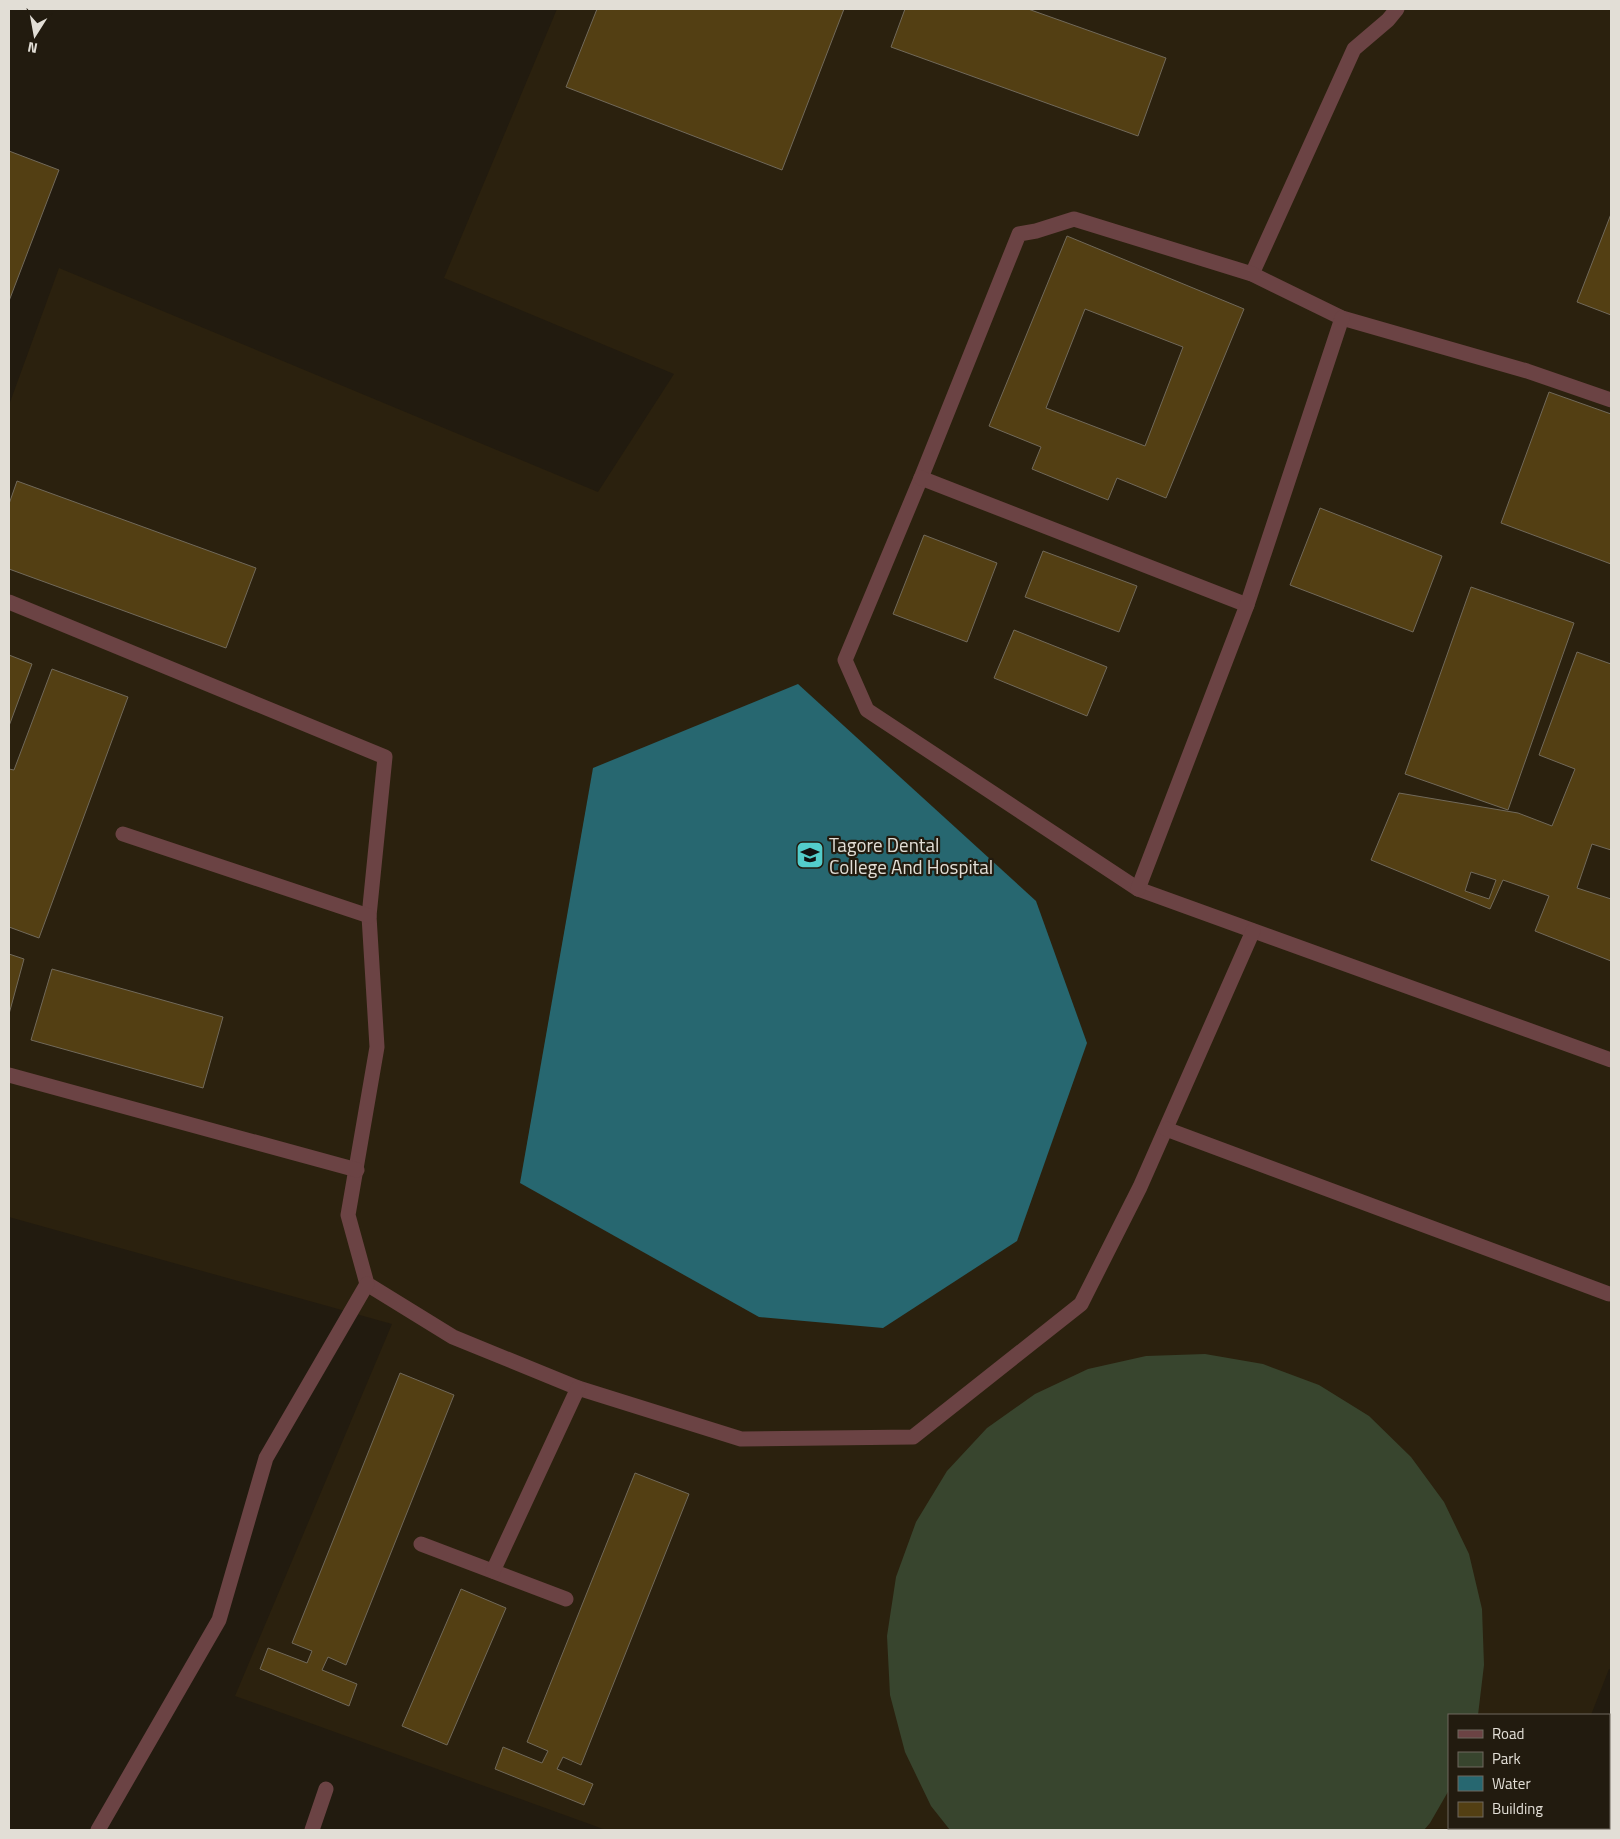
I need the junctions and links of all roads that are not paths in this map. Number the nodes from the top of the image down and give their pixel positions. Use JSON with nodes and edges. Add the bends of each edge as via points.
{"nodes":[{"id":1,"x":1397,"y":9,"type":"edge"},
{"id":2,"x":1252,"y":274,"type":"junction"},
{"id":3,"x":1342,"y":318,"type":"junction"},
{"id":4,"x":1611,"y":400,"type":"edge"},
{"id":5,"x":921,"y":478,"type":"junction"},
{"id":6,"x":9,"y":602,"type":"edge"},
{"id":7,"x":1247,"y":605,"type":"junction"},
{"id":8,"x":123,"y":834,"type":"dead end"},
{"id":9,"x":1138,"y":889,"type":"junction"},
{"id":10,"x":369,"y":916,"type":"junction"},
{"id":11,"x":1253,"y":931,"type":"junction"},
{"id":12,"x":1611,"y":1060,"type":"edge"},
{"id":13,"x":9,"y":1075,"type":"edge"},
{"id":14,"x":1166,"y":1129,"type":"junction"},
{"id":15,"x":357,"y":1170,"type":"junction"},
{"id":16,"x":367,"y":1284,"type":"junction"},
{"id":17,"x":1611,"y":1293,"type":"edge"},
{"id":18,"x":578,"y":1388,"type":"junction"},
{"id":19,"x":420,"y":1544,"type":"dead end"},
{"id":20,"x":493,"y":1571,"type":"junction"},
{"id":21,"x":566,"y":1599,"type":"dead end"},
{"id":22,"x":326,"y":1789,"type":"dead end"},
{"id":23,"x":98,"y":1830,"type":"edge"},
{"id":24,"x":312,"y":1830,"type":"edge"}],
"edges":[{"from":1,"to":2,"type":"street","via":[[1354,49]]},
{"from":2,"to":3,"type":"street"},
{"from":2,"to":5,"type":"street","via":[[1074,219],[1019,234]]},
{"from":3,"to":4,"type":"street","via":[[1527,371]]},
{"from":3,"to":7,"type":"street"},
{"from":5,"to":7,"type":"street"},
{"from":5,"to":9,"type":"street","via":[[845,660],[867,710]]},
{"from":6,"to":10,"type":"street","via":[[385,757]]},
{"from":7,"to":9,"type":"street"},
{"from":8,"to":10,"type":"street"},
{"from":9,"to":11,"type":"street"},
{"from":10,"to":15,"type":"street","via":[[377,1047]]},
{"from":11,"to":12,"type":"street"},
{"from":11,"to":14,"type":"street"},
{"from":13,"to":15,"type":"street"},
{"from":14,"to":17,"type":"street"},
{"from":14,"to":18,"type":"street","via":[[1081,1304],[913,1437],[741,1439]]},
{"from":15,"to":16,"type":"street","via":[[348,1215]]},
{"from":16,"to":18,"type":"street","via":[[453,1337]]},
{"from":16,"to":23,"type":"street","via":[[266,1458],[219,1620]]},
{"from":18,"to":20,"type":"street"},
{"from":19,"to":20,"type":"street"},
{"from":20,"to":21,"type":"street"},
{"from":22,"to":24,"type":"street"}]}
